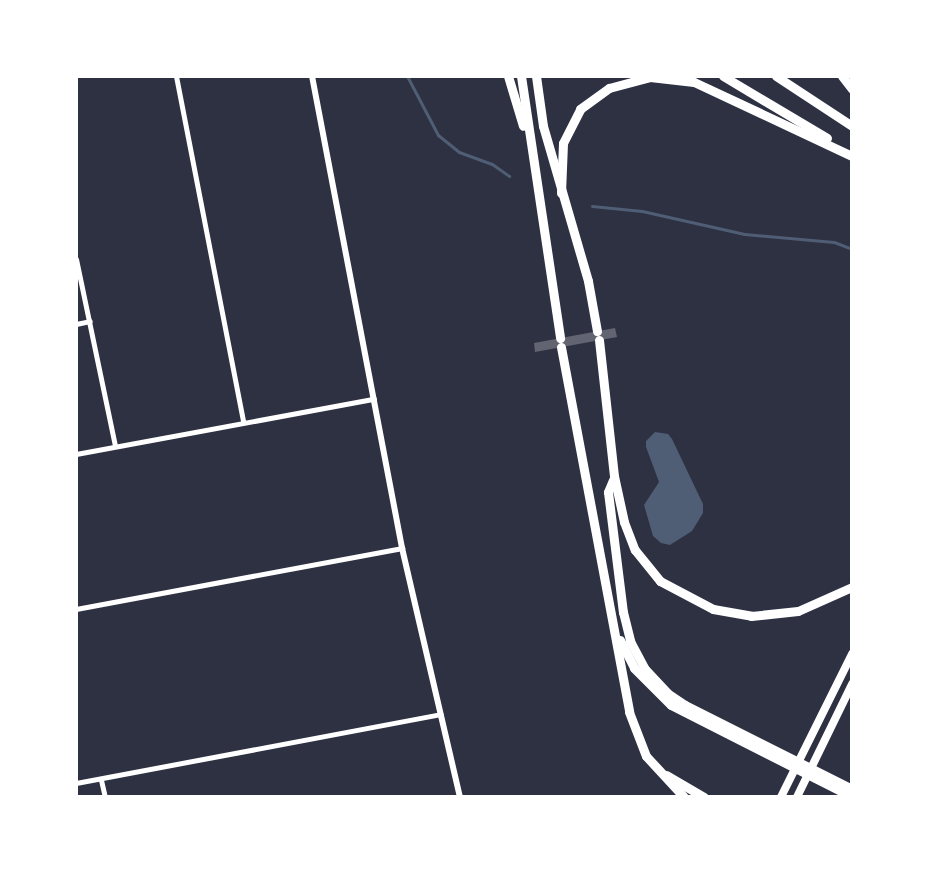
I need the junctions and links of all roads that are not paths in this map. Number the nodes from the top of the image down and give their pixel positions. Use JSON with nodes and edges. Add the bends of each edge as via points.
{"nodes":[{"id":1,"x":176,"y":76,"type":"edge"},
{"id":2,"x":312,"y":76,"type":"edge"},
{"id":3,"x":508,"y":76,"type":"edge"},
{"id":4,"x":521,"y":76,"type":"edge"},
{"id":5,"x":536,"y":76,"type":"edge"},
{"id":6,"x":723,"y":76,"type":"edge"},
{"id":7,"x":776,"y":76,"type":"edge"},
{"id":8,"x":842,"y":76,"type":"edge"},
{"id":9,"x":852,"y":89,"type":"edge"},
{"id":10,"x":852,"y":126,"type":"edge"},
{"id":11,"x":528,"y":138,"type":"junction"},
{"id":12,"x":852,"y":154,"type":"edge"},
{"id":13,"x":561,"y":193,"type":"junction"},
{"id":14,"x":76,"y":259,"type":"edge"},
{"id":15,"x":90,"y":321,"type":"junction"},
{"id":16,"x":76,"y":324,"type":"edge"},
{"id":17,"x":376,"y":399,"type":"junction"},
{"id":18,"x":243,"y":422,"type":"junction"},
{"id":19,"x":115,"y":445,"type":"junction"},
{"id":20,"x":76,"y":454,"type":"edge"},
{"id":21,"x":614,"y":476,"type":"junction"},
{"id":22,"x":402,"y":548,"type":"junction"},
{"id":23,"x":852,"y":587,"type":"edge"},
{"id":24,"x":76,"y":609,"type":"edge"},
{"id":25,"x":613,"y":626,"type":"junction"},
{"id":26,"x":852,"y":654,"type":"edge"},
{"id":27,"x":851,"y":689,"type":"edge"},
{"id":28,"x":441,"y":714,"type":"junction"},
{"id":29,"x":646,"y":756,"type":"junction"},
{"id":30,"x":101,"y":780,"type":"junction"},
{"id":31,"x":76,"y":783,"type":"edge"},
{"id":32,"x":852,"y":789,"type":"edge"},
{"id":33,"x":105,"y":797,"type":"edge"},
{"id":34,"x":460,"y":797,"type":"edge"},
{"id":35,"x":684,"y":797,"type":"edge"},
{"id":36,"x":704,"y":797,"type":"edge"},
{"id":37,"x":781,"y":797,"type":"edge"},
{"id":38,"x":797,"y":797,"type":"edge"},
{"id":39,"x":852,"y":797,"type":"edge"}],
"edges":[{"from":1,"to":18,"type":"street"},
{"from":2,"to":17,"type":"street"},
{"from":3,"to":11,"type":"highway"},
{"from":4,"to":11,"type":"highway"},
{"from":5,"to":13,"type":"highway"},
{"from":6,"to":12,"type":"highway"},
{"from":7,"to":10,"type":"highway"},
{"from":8,"to":9,"type":"highway"},
{"from":11,"to":25,"type":"highway"},
{"from":12,"to":13,"type":"highway","via":[[694,82],[650,77],[609,88],[580,109],[563,143]]},
{"from":13,"to":21,"type":"highway","via":[[588,281]]},
{"from":14,"to":15,"type":"street"},
{"from":15,"to":16,"type":"street"},
{"from":15,"to":19,"type":"street"},
{"from":17,"to":18,"type":"street"},
{"from":17,"to":22,"type":"street"},
{"from":18,"to":19,"type":"street"},
{"from":19,"to":20,"type":"street"},
{"from":21,"to":23,"type":"highway","via":[[635,550],[660,581],[692,601],[735,614],[778,615],[823,603]]},
{"from":21,"to":32,"type":"highway","via":[[608,492],[623,612],[645,669],[685,705]]},
{"from":22,"to":24,"type":"street"},
{"from":22,"to":28,"type":"street"},
{"from":25,"to":29,"type":"highway","via":[[629,712]]},
{"from":25,"to":39,"type":"highway","via":[[634,668],[671,705]]},
{"from":26,"to":37,"type":"highway"},
{"from":27,"to":38,"type":"highway"},
{"from":28,"to":30,"type":"street"},
{"from":28,"to":34,"type":"street"},
{"from":29,"to":35,"type":"highway"},
{"from":29,"to":36,"type":"highway","via":[[663,773]]},
{"from":30,"to":31,"type":"street"},
{"from":30,"to":33,"type":"street"}]}
